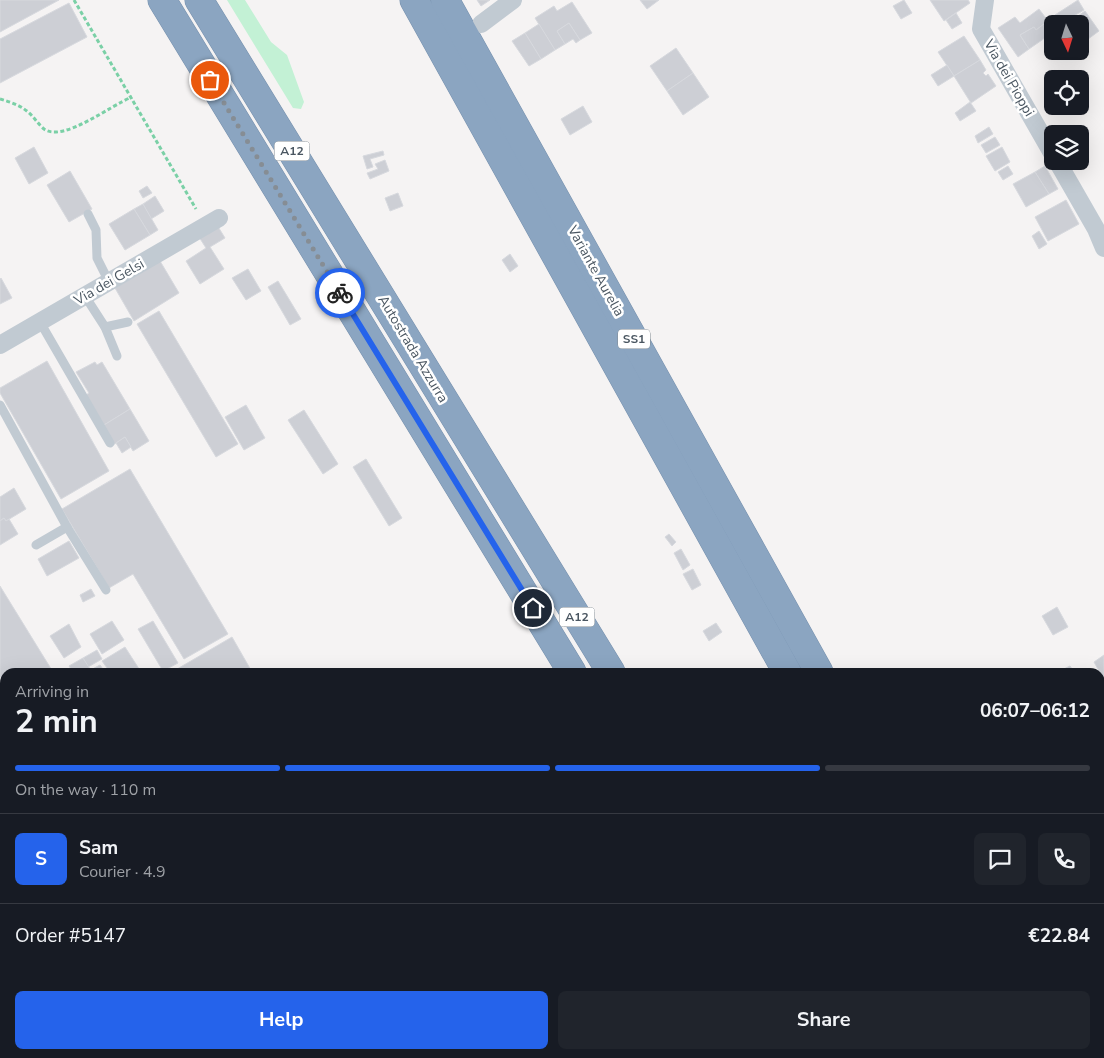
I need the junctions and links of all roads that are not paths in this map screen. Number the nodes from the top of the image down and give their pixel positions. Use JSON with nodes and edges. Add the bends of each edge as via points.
{"nodes":[{"id":1,"x":162,"y":0,"type":"edge"},
{"id":2,"x":199,"y":0,"type":"edge"},
{"id":3,"x":401,"y":0,"type":"edge"},
{"id":4,"x":414,"y":0,"type":"edge"},
{"id":5,"x":446,"y":0,"type":"edge"},
{"id":6,"x":513,"y":0,"type":"edge"},
{"id":7,"x":985,"y":0,"type":"edge"},
{"id":8,"x":481,"y":24,"type":"dead end"},
{"id":9,"x":434,"y":38,"type":"junction"},
{"id":10,"x":1044,"y":139,"type":"edge"},
{"id":11,"x":1062,"y":170,"type":"edge"},
{"id":12,"x":88,"y":214,"type":"dead end"},
{"id":13,"x":212,"y":222,"type":"road end"},
{"id":14,"x":1104,"y":248,"type":"edge"},
{"id":15,"x":110,"y":282,"type":"junction"},
{"id":16,"x":85,"y":296,"type":"junction"},
{"id":17,"x":40,"y":322,"type":"junction"},
{"id":18,"x":128,"y":322,"type":"dead end"},
{"id":19,"x":105,"y":327,"type":"junction"},
{"id":20,"x":0,"y":345,"type":"edge"},
{"id":21,"x":116,"y":356,"type":"dead end"},
{"id":22,"x":0,"y":405,"type":"edge"},
{"id":23,"x":110,"y":443,"type":"dead end"},
{"id":24,"x":68,"y":526,"type":"junction"},
{"id":25,"x":36,"y":545,"type":"dead end"},
{"id":26,"x":106,"y":590,"type":"dead end"},
{"id":27,"x":570,"y":668,"type":"edge"},
{"id":28,"x":609,"y":668,"type":"edge"},
{"id":29,"x":785,"y":668,"type":"edge"},
{"id":30,"x":817,"y":668,"type":"edge"}],
"edges":[{"from":1,"to":27,"type":"highway","number":"A12"},
{"from":2,"to":28,"type":"highway","name":"Autostrada Azzurra","number":"A12"},
{"from":3,"to":9,"type":"highway"},
{"from":4,"to":9,"type":"highway","name":"Variante Aurelia","number":"SS1"},
{"from":5,"to":30,"type":"highway","name":"Variante Aurelia","number":"SS1"},
{"from":6,"to":8,"type":"street"},
{"from":7,"to":10,"type":"street","name":"Via dei Pioppi","via":[[981,29]]},
{"from":9,"to":29,"type":"highway","name":"Variante Aurelia","number":"SS1"},
{"from":11,"to":14,"type":"street"},
{"from":12,"to":15,"type":"lane","via":[[96,230],[97,258]]},
{"from":13,"to":15,"type":"street","name":"Via dei Gelsi"},
{"from":15,"to":16,"type":"street","name":"Via dei Gelsi"},
{"from":16,"to":17,"type":"street","name":"Via dei Gelsi"},
{"from":16,"to":19,"type":"lane"},
{"from":17,"to":20,"type":"street","name":"Via dei Gelsi"},
{"from":17,"to":23,"type":"lane"},
{"from":18,"to":19,"type":"lane"},
{"from":19,"to":21,"type":"lane"},
{"from":22,"to":24,"type":"lane"},
{"from":24,"to":25,"type":"lane"},
{"from":24,"to":26,"type":"lane"}]}
